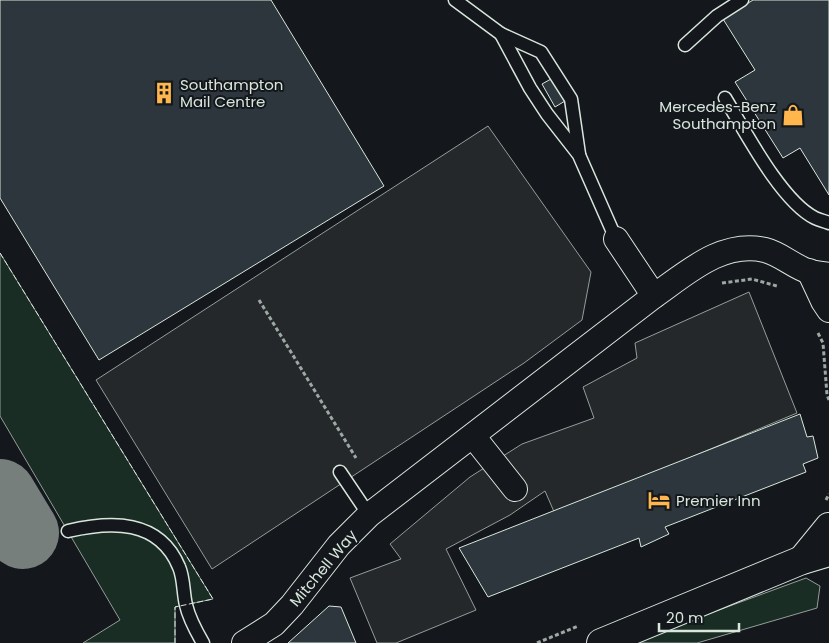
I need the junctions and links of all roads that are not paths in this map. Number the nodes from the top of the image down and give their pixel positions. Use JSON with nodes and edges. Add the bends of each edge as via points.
{"nodes":[{"id":1,"x":455,"y":0,"type":"edge"},
{"id":2,"x":742,"y":0,"type":"edge"},
{"id":3,"x":501,"y":34,"type":"junction"},
{"id":4,"x":685,"y":45,"type":"dead end"},
{"id":5,"x":725,"y":98,"type":"dead end"},
{"id":6,"x":579,"y":155,"type":"junction"},
{"id":7,"x":829,"y":223,"type":"edge"},
{"id":8,"x":616,"y":240,"type":"joint"},
{"id":9,"x":819,"y":273,"type":"edge"},
{"id":10,"x":654,"y":296,"type":"junction"},
{"id":11,"x":822,"y":320,"type":"edge"},
{"id":12,"x":473,"y":436,"type":"junction"},
{"id":13,"x":340,"y":472,"type":"dead end"},
{"id":14,"x":515,"y":489,"type":"dead end"},
{"id":15,"x":369,"y":515,"type":"junction"},
{"id":16,"x":829,"y":527,"type":"edge"},
{"id":17,"x":68,"y":531,"type":"dead end"},
{"id":18,"x":829,"y":552,"type":"edge"},
{"id":19,"x":802,"y":560,"type":"junction"},
{"id":20,"x":203,"y":643,"type":"edge"},
{"id":21,"x":244,"y":643,"type":"edge"},
{"id":22,"x":601,"y":643,"type":"edge"}],
"edges":[{"from":1,"to":3,"type":"lane"},
{"from":2,"to":4,"type":"lane","via":[[717,16]]},
{"from":3,"to":6,"type":"lane","via":[[534,95]]},
{"from":3,"to":6,"type":"lane","via":[[541,52],[567,91],[571,98]]},
{"from":5,"to":7,"type":"lane","via":[[772,174],[793,200],[813,217]]},
{"from":6,"to":8,"type":"lane"},
{"from":8,"to":10,"type":"street"},
{"from":9,"to":10,"type":"street","name":"Mitchell Way","via":[[766,250],[743,248],[718,254]]},
{"from":9,"to":11,"type":"street","name":"Mitchell Way"},
{"from":10,"to":12,"type":"street","name":"Mitchell Way"},
{"from":12,"to":14,"type":"street"},
{"from":12,"to":15,"type":"street","name":"Mitchell Way"},
{"from":13,"to":15,"type":"lane"},
{"from":15,"to":21,"type":"street","name":"Mitchell Way","via":[[339,545],[274,624]]},
{"from":16,"to":19,"type":"street"},
{"from":17,"to":20,"type":"lane","via":[[114,524],[149,532],[165,544],[180,568],[186,605]]},
{"from":18,"to":19,"type":"street"},
{"from":19,"to":22,"type":"street"}]}
